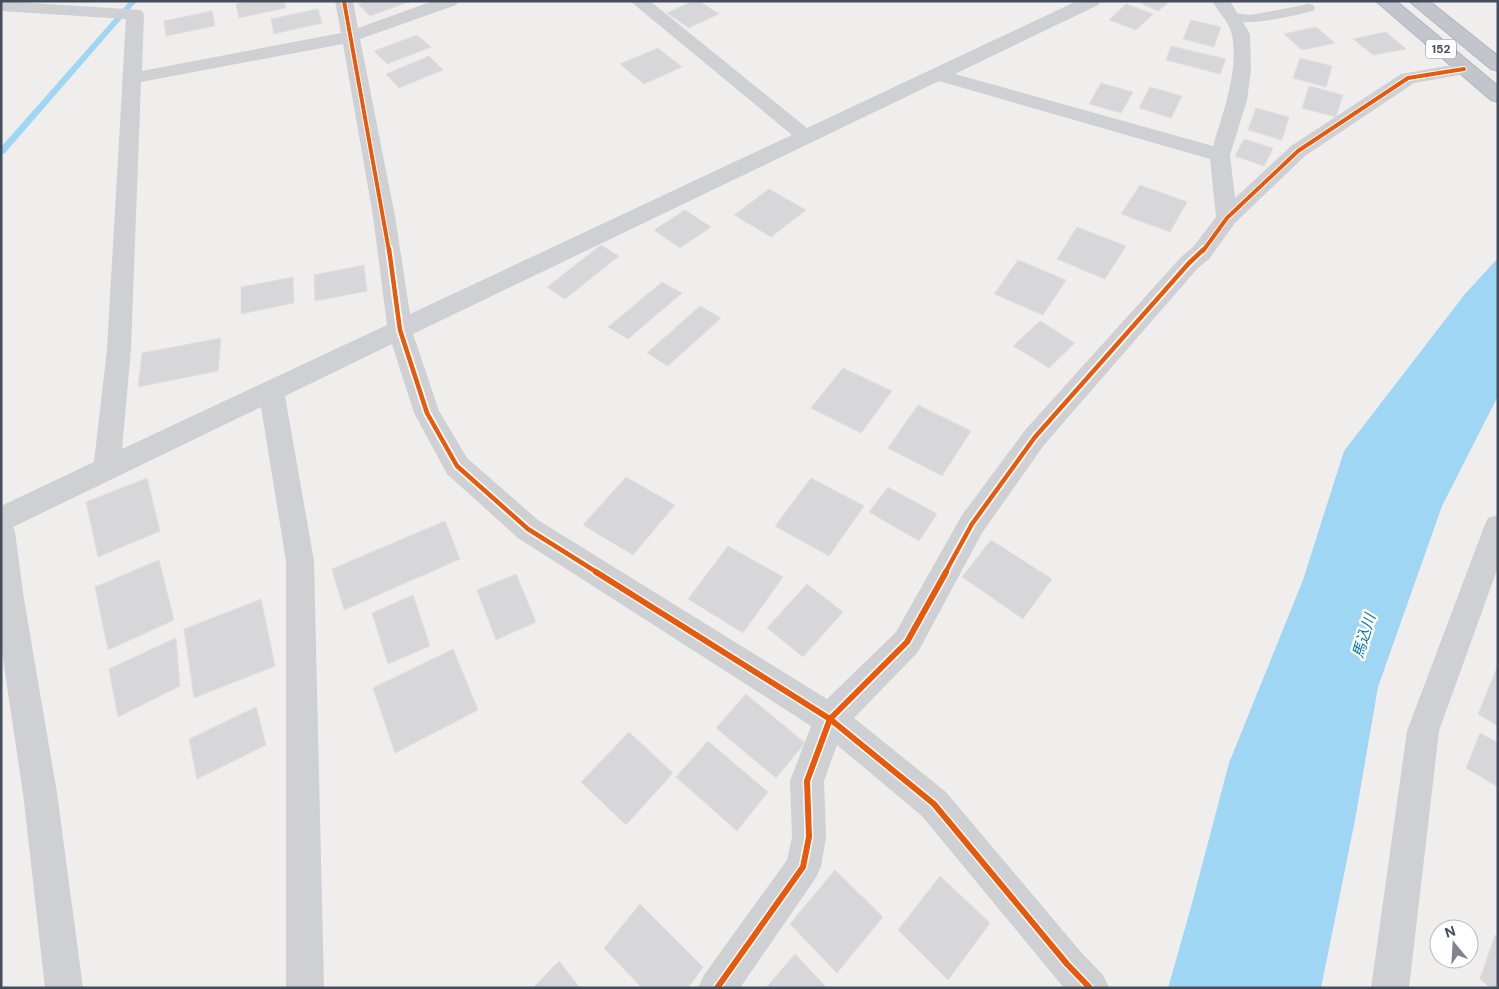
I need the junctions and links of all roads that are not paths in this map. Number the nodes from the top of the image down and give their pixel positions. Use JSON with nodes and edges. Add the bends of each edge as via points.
{"nodes":[{"id":1,"x":344,"y":1,"type":"edge"},
{"id":2,"x":450,"y":1,"type":"edge"},
{"id":3,"x":639,"y":1,"type":"edge"},
{"id":4,"x":1092,"y":1,"type":"edge"},
{"id":5,"x":1385,"y":1,"type":"edge"},
{"id":6,"x":1418,"y":1,"type":"edge"},
{"id":7,"x":1,"y":6,"type":"edge"},
{"id":8,"x":1309,"y":8,"type":"dead end"},
{"id":9,"x":123,"y":9,"type":"edge"},
{"id":10,"x":1226,"y":9,"type":"edge"},
{"id":11,"x":350,"y":37,"type":"junction"},
{"id":12,"x":1498,"y":65,"type":"edge"},
{"id":13,"x":1464,"y":68,"type":"junction"},
{"id":14,"x":939,"y":75,"type":"junction"},
{"id":15,"x":133,"y":78,"type":"junction"},
{"id":16,"x":1498,"y":96,"type":"edge"},
{"id":17,"x":805,"y":136,"type":"junction"},
{"id":18,"x":1220,"y":155,"type":"junction"},
{"id":19,"x":1227,"y":218,"type":"junction"},
{"id":20,"x":400,"y":330,"type":"junction"},
{"id":21,"x":271,"y":391,"type":"junction"},
{"id":22,"x":107,"y":468,"type":"junction"},
{"id":23,"x":1,"y":519,"type":"edge"},
{"id":24,"x":1498,"y":527,"type":"edge"},
{"id":25,"x":1,"y":532,"type":"edge"},
{"id":26,"x":830,"y":719,"type":"junction"},
{"id":27,"x":1079,"y":976,"type":"edge"},
{"id":28,"x":64,"y":988,"type":"edge"},
{"id":29,"x":305,"y":988,"type":"edge"},
{"id":30,"x":717,"y":988,"type":"edge"},
{"id":31,"x":1390,"y":988,"type":"edge"}],
"edges":[{"from":1,"to":11,"type":"street"},
{"from":2,"to":11,"type":"street"},
{"from":3,"to":17,"type":"street"},
{"from":4,"to":14,"type":"street"},
{"from":5,"to":13,"type":"highway","number":"152"},
{"from":6,"to":12,"type":"highway","number":"152"},
{"from":7,"to":9,"type":"street"},
{"from":8,"to":10,"type":"lane","via":[[1258,18]]},
{"from":9,"to":15,"type":"street"},
{"from":10,"to":18,"type":"street","via":[[1241,34],[1242,70],[1237,100]]},
{"from":11,"to":15,"type":"street"},
{"from":11,"to":20,"type":"street","via":[[384,216]]},
{"from":13,"to":16,"type":"highway","number":"152"},
{"from":13,"to":19,"type":"street","via":[[1408,78],[1298,151]]},
{"from":14,"to":17,"type":"street"},
{"from":14,"to":18,"type":"street"},
{"from":15,"to":22,"type":"street","via":[[119,349]]},
{"from":17,"to":20,"type":"street"},
{"from":18,"to":19,"type":"street"},
{"from":19,"to":26,"type":"street","via":[[1201,253],[1189,262],[1035,437],[972,524],[907,642]]},
{"from":20,"to":21,"type":"street"},
{"from":20,"to":26,"type":"street","via":[[427,413],[456,466],[528,529]]},
{"from":21,"to":22,"type":"street"},
{"from":21,"to":29,"type":"street","via":[[300,561]]},
{"from":22,"to":23,"type":"street"},
{"from":24,"to":31,"type":"street","via":[[1423,731]]},
{"from":25,"to":28,"type":"street","via":[[40,792]]},
{"from":26,"to":27,"type":"street","via":[[934,804]]},
{"from":26,"to":30,"type":"street","via":[[806,781],[809,837],[803,867]]}]}
